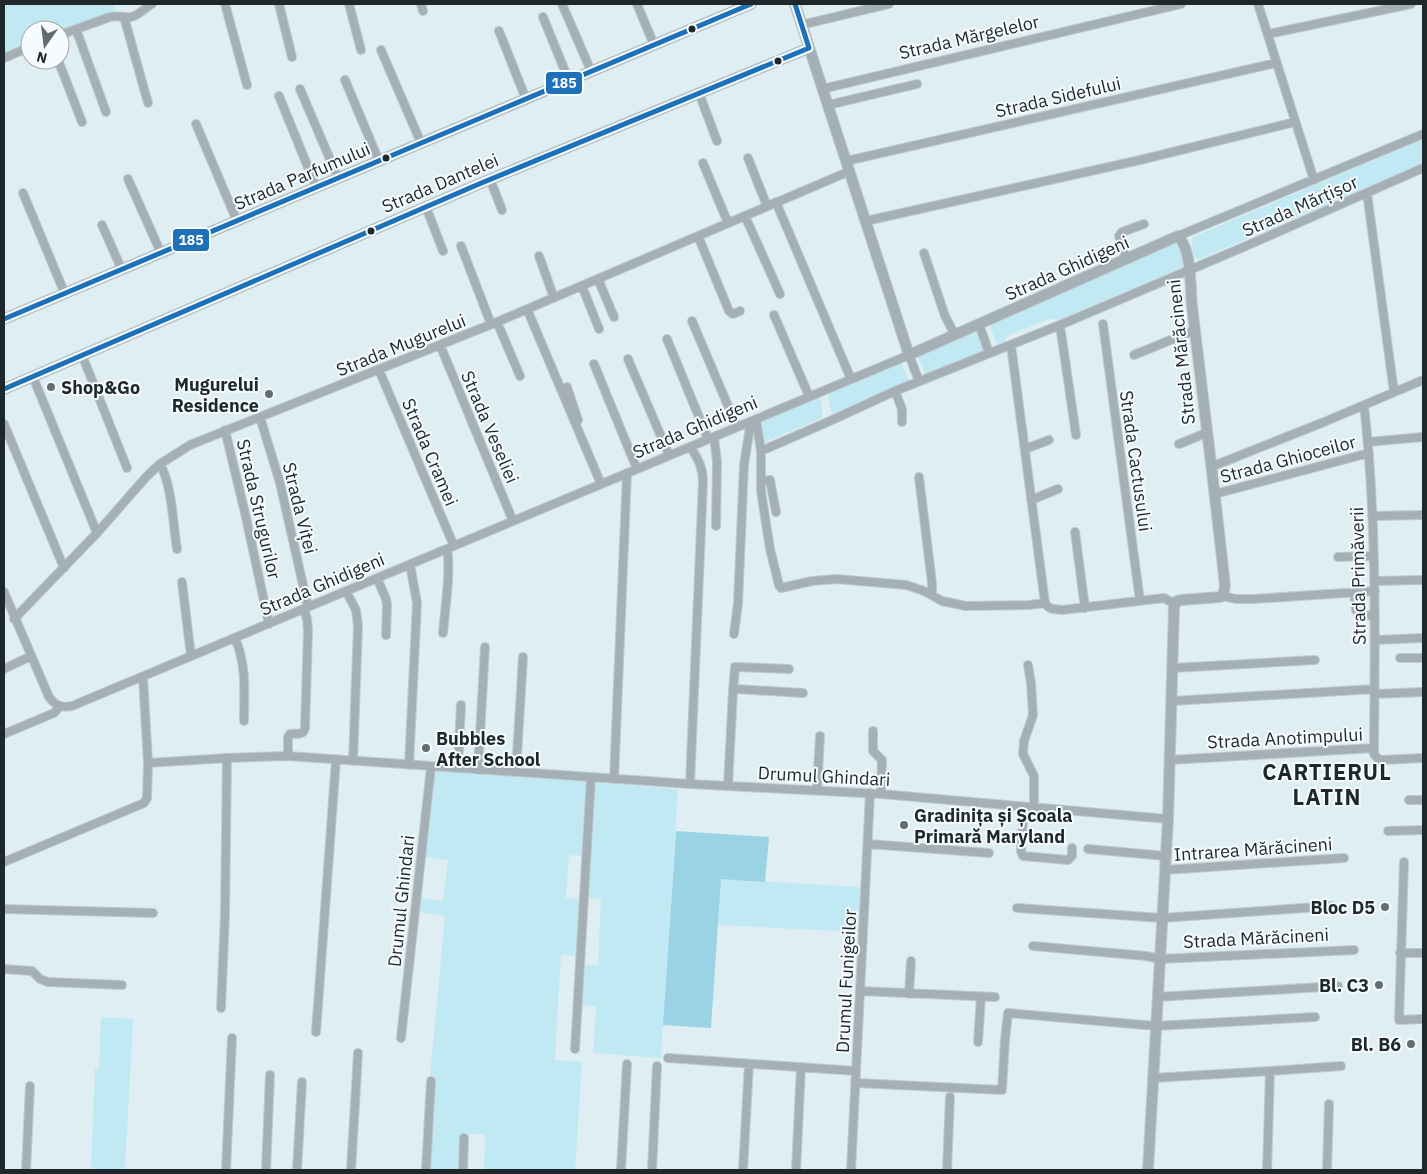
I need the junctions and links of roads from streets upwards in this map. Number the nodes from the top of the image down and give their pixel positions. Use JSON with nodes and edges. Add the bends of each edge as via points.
{"nodes":[{"id":1,"x":152,"y":4,"type":"edge"},
{"id":2,"x":225,"y":4,"type":"edge"},
{"id":3,"x":279,"y":4,"type":"edge"},
{"id":4,"x":349,"y":4,"type":"edge"},
{"id":5,"x":562,"y":4,"type":"edge"},
{"id":6,"x":637,"y":4,"type":"edge"},
{"id":7,"x":751,"y":4,"type":"edge"},
{"id":8,"x":794,"y":4,"type":"edge"},
{"id":9,"x":889,"y":4,"type":"edge"},
{"id":10,"x":1181,"y":4,"type":"edge"},
{"id":11,"x":1258,"y":4,"type":"edge"},
{"id":12,"x":1411,"y":4,"type":"edge"},
{"id":13,"x":124,"y":17,"type":"junction"},
{"id":14,"x":543,"y":18,"type":"dead end"},
{"id":15,"x":801,"y":25,"type":"junction"},
{"id":16,"x":76,"y":29,"type":"junction"},
{"id":17,"x":70,"y":31,"type":"edge"},
{"id":18,"x":499,"y":31,"type":"dead end"},
{"id":19,"x":1268,"y":34,"type":"junction"},
{"id":20,"x":654,"y":45,"type":"junction"},
{"id":21,"x":809,"y":48,"type":"junction"},
{"id":22,"x":360,"y":50,"type":"dead end"},
{"id":23,"x":382,"y":50,"type":"dead end"},
{"id":24,"x":20,"y":51,"type":"edge"},
{"id":25,"x":292,"y":57,"type":"dead end"},
{"id":26,"x":4,"y":58,"type":"edge"},
{"id":27,"x":1276,"y":63,"type":"junction"},
{"id":28,"x":62,"y":70,"type":"edge"},
{"id":29,"x":591,"y":71,"type":"junction"},
{"id":30,"x":346,"y":80,"type":"dead end"},
{"id":31,"x":569,"y":80,"type":"junction"},
{"id":32,"x":247,"y":84,"type":"dead end"},
{"id":33,"x":917,"y":84,"type":"dead end"},
{"id":34,"x":300,"y":89,"type":"dead end"},
{"id":35,"x":822,"y":89,"type":"junction"},
{"id":36,"x":699,"y":93,"type":"junction"},
{"id":37,"x":279,"y":96,"type":"dead end"},
{"id":38,"x":526,"y":99,"type":"junction"},
{"id":39,"x":148,"y":103,"type":"dead end"},
{"id":40,"x":828,"y":105,"type":"junction"},
{"id":41,"x":106,"y":112,"type":"dead end"},
{"id":42,"x":82,"y":122,"type":"dead end"},
{"id":43,"x":1295,"y":122,"type":"junction"},
{"id":44,"x":196,"y":124,"type":"dead end"},
{"id":45,"x":1423,"y":134,"type":"edge"},
{"id":46,"x":717,"y":141,"type":"dead end"},
{"id":47,"x":421,"y":143,"type":"junction"},
{"id":48,"x":748,"y":158,"type":"dead end"},
{"id":49,"x":379,"y":161,"type":"junction"},
{"id":50,"x":704,"y":163,"type":"dead end"},
{"id":51,"x":848,"y":166,"type":"junction"},
{"id":52,"x":1423,"y":168,"type":"edge"},
{"id":53,"x":338,"y":178,"type":"junction"},
{"id":54,"x":128,"y":179,"type":"dead end"},
{"id":55,"x":490,"y":179,"type":"junction"},
{"id":56,"x":1314,"y":180,"type":"junction"},
{"id":57,"x":316,"y":187,"type":"junction"},
{"id":58,"x":23,"y":193,"type":"dead end"},
{"id":59,"x":1367,"y":193,"type":"junction"},
{"id":60,"x":776,"y":202,"type":"junction"},
{"id":61,"x":767,"y":206,"type":"junction"},
{"id":62,"x":426,"y":207,"type":"junction"},
{"id":63,"x":502,"y":210,"type":"dead end"},
{"id":64,"x":745,"y":216,"type":"junction"},
{"id":65,"x":237,"y":221,"type":"junction"},
{"id":66,"x":866,"y":221,"type":"junction"},
{"id":67,"x":728,"y":223,"type":"junction"},
{"id":68,"x":1144,"y":224,"type":"dead end"},
{"id":69,"x":102,"y":225,"type":"dead end"},
{"id":70,"x":698,"y":236,"type":"junction"},
{"id":71,"x":1178,"y":236,"type":"junction"},
{"id":72,"x":461,"y":246,"type":"dead end"},
{"id":73,"x":443,"y":250,"type":"dead end"},
{"id":74,"x":161,"y":253,"type":"junction"},
{"id":75,"x":924,"y":253,"type":"dead end"},
{"id":76,"x":539,"y":256,"type":"dead end"},
{"id":77,"x":1126,"y":259,"type":"junction"},
{"id":78,"x":122,"y":270,"type":"junction"},
{"id":79,"x":1189,"y":270,"type":"junction"},
{"id":80,"x":598,"y":279,"type":"junction"},
{"id":81,"x":582,"y":286,"type":"junction"},
{"id":82,"x":65,"y":294,"type":"junction"},
{"id":83,"x":780,"y":294,"type":"dead end"},
{"id":84,"x":554,"y":298,"type":"junction"},
{"id":85,"x":527,"y":309,"type":"junction"},
{"id":86,"x":740,"y":310,"type":"dead end"},
{"id":87,"x":774,"y":315,"type":"dead end"},
{"id":88,"x":614,"y":317,"type":"dead end"},
{"id":89,"x":4,"y":319,"type":"edge"},
{"id":90,"x":692,"y":321,"type":"dead end"},
{"id":91,"x":494,"y":323,"type":"junction"},
{"id":92,"x":979,"y":324,"type":"junction"},
{"id":93,"x":1103,"y":324,"type":"dead end"},
{"id":94,"x":1060,"y":325,"type":"junction"},
{"id":95,"x":599,"y":329,"type":"dead end"},
{"id":96,"x":1195,"y":330,"type":"junction"},
{"id":97,"x":955,"y":335,"type":"junction"},
{"id":98,"x":667,"y":339,"type":"dead end"},
{"id":99,"x":440,"y":345,"type":"junction"},
{"id":100,"x":1011,"y":345,"type":"junction"},
{"id":101,"x":989,"y":353,"type":"junction"},
{"id":102,"x":82,"y":355,"type":"junction"},
{"id":103,"x":909,"y":355,"type":"junction"},
{"id":104,"x":1134,"y":355,"type":"dead end"},
{"id":105,"x":628,"y":358,"type":"dead end"},
{"id":106,"x":594,"y":364,"type":"dead end"},
{"id":107,"x":379,"y":370,"type":"junction"},
{"id":108,"x":520,"y":376,"type":"dead end"},
{"id":109,"x":33,"y":377,"type":"junction"},
{"id":110,"x":851,"y":379,"type":"junction"},
{"id":111,"x":1423,"y":380,"type":"edge"},
{"id":112,"x":919,"y":381,"type":"junction"},
{"id":113,"x":567,"y":387,"type":"dead end"},
{"id":114,"x":4,"y":389,"type":"edge"},
{"id":115,"x":895,"y":391,"type":"junction"},
{"id":116,"x":1394,"y":392,"type":"junction"},
{"id":117,"x":810,"y":396,"type":"junction"},
{"id":118,"x":1364,"y":404,"type":"junction"},
{"id":119,"x":260,"y":417,"type":"junction"},
{"id":120,"x":753,"y":420,"type":"junction"},
{"id":121,"x":902,"y":422,"type":"dead end"},
{"id":122,"x":4,"y":424,"type":"edge"},
{"id":123,"x":738,"y":426,"type":"junction"},
{"id":124,"x":225,"y":430,"type":"junction"},
{"id":125,"x":1206,"y":432,"type":"junction"},
{"id":126,"x":1076,"y":434,"type":"dead end"},
{"id":127,"x":1423,"y":437,"type":"edge"},
{"id":128,"x":711,"y":438,"type":"junction"},
{"id":129,"x":1049,"y":440,"type":"dead end"},
{"id":130,"x":1368,"y":442,"type":"junction"},
{"id":131,"x":1179,"y":444,"type":"dead end"},
{"id":132,"x":690,"y":447,"type":"junction"},
{"id":133,"x":1025,"y":449,"type":"junction"},
{"id":134,"x":760,"y":451,"type":"junction"},
{"id":135,"x":1369,"y":453,"type":"junction"},
{"id":136,"x":669,"y":455,"type":"junction"},
{"id":137,"x":160,"y":464,"type":"junction"},
{"id":138,"x":1211,"y":467,"type":"junction"},
{"id":139,"x":127,"y":468,"type":"dead end"},
{"id":140,"x":637,"y":469,"type":"junction"},
{"id":141,"x":627,"y":473,"type":"junction"},
{"id":142,"x":919,"y":477,"type":"dead end"},
{"id":143,"x":761,"y":481,"type":"junction"},
{"id":144,"x":603,"y":483,"type":"junction"},
{"id":145,"x":1058,"y":489,"type":"dead end"},
{"id":146,"x":1215,"y":494,"type":"junction"},
{"id":147,"x":1031,"y":500,"type":"junction"},
{"id":148,"x":776,"y":512,"type":"dead end"},
{"id":149,"x":1423,"y":515,"type":"edge"},
{"id":150,"x":1372,"y":516,"type":"junction"},
{"id":151,"x":513,"y":521,"type":"junction"},
{"id":152,"x":716,"y":526,"type":"dead end"},
{"id":153,"x":1075,"y":532,"type":"dead end"},
{"id":154,"x":97,"y":533,"type":"junction"},
{"id":155,"x":450,"y":547,"type":"junction"},
{"id":156,"x":177,"y":549,"type":"dead end"},
{"id":157,"x":1373,"y":556,"type":"junction"},
{"id":158,"x":1338,"y":557,"type":"dead end"},
{"id":159,"x":410,"y":564,"type":"junction"},
{"id":160,"x":64,"y":568,"type":"junction"},
{"id":161,"x":376,"y":578,"type":"junction"},
{"id":162,"x":1423,"y":580,"type":"edge"},
{"id":163,"x":182,"y":582,"type":"dead end"},
{"id":164,"x":1374,"y":582,"type":"junction"},
{"id":165,"x":346,"y":591,"type":"junction"},
{"id":166,"x":1375,"y":591,"type":"junction"},
{"id":167,"x":4,"y":592,"type":"edge"},
{"id":168,"x":1354,"y":592,"type":"junction"},
{"id":169,"x":932,"y":596,"type":"junction"},
{"id":170,"x":1223,"y":596,"type":"junction"},
{"id":171,"x":1140,"y":601,"type":"junction"},
{"id":172,"x":1175,"y":604,"type":"junction"},
{"id":173,"x":1047,"y":606,"type":"junction"},
{"id":174,"x":306,"y":608,"type":"junction"},
{"id":175,"x":1085,"y":608,"type":"junction"},
{"id":176,"x":1375,"y":616,"type":"junction"},
{"id":177,"x":14,"y":619,"type":"junction"},
{"id":178,"x":269,"y":624,"type":"junction"},
{"id":179,"x":443,"y":633,"type":"dead end"},
{"id":180,"x":734,"y":634,"type":"dead end"},
{"id":181,"x":386,"y":635,"type":"dead end"},
{"id":182,"x":235,"y":638,"type":"junction"},
{"id":183,"x":1423,"y":638,"type":"edge"},
{"id":184,"x":1375,"y":640,"type":"junction"},
{"id":185,"x":485,"y":647,"type":"dead end"},
{"id":186,"x":31,"y":656,"type":"junction"},
{"id":187,"x":192,"y":656,"type":"junction"},
{"id":188,"x":523,"y":657,"type":"dead end"},
{"id":189,"x":1400,"y":658,"type":"dead end"},
{"id":190,"x":1423,"y":658,"type":"edge"},
{"id":191,"x":1315,"y":660,"type":"dead end"},
{"id":192,"x":1028,"y":665,"type":"dead end"},
{"id":193,"x":1173,"y":668,"type":"junction"},
{"id":194,"x":4,"y":669,"type":"edge"},
{"id":195,"x":789,"y":669,"type":"dead end"},
{"id":196,"x":143,"y":677,"type":"junction"},
{"id":197,"x":733,"y":691,"type":"junction"},
{"id":198,"x":1375,"y":691,"type":"junction"},
{"id":199,"x":1423,"y":692,"type":"edge"},
{"id":200,"x":803,"y":693,"type":"dead end"},
{"id":201,"x":1172,"y":701,"type":"junction"},
{"id":202,"x":461,"y":705,"type":"dead end"},
{"id":203,"x":60,"y":706,"type":"junction"},
{"id":204,"x":244,"y":721,"type":"dead end"},
{"id":205,"x":873,"y":731,"type":"dead end"},
{"id":206,"x":4,"y":734,"type":"edge"},
{"id":207,"x":820,"y":736,"type":"dead end"},
{"id":208,"x":1374,"y":748,"type":"junction"},
{"id":209,"x":288,"y":756,"type":"junction"},
{"id":210,"x":227,"y":758,"type":"junction"},
{"id":211,"x":1423,"y":758,"type":"edge"},
{"id":212,"x":336,"y":760,"type":"junction"},
{"id":213,"x":1170,"y":760,"type":"junction"},
{"id":214,"x":353,"y":761,"type":"junction"},
{"id":215,"x":148,"y":763,"type":"junction"},
{"id":216,"x":409,"y":765,"type":"junction"},
{"id":217,"x":431,"y":767,"type":"junction"},
{"id":218,"x":458,"y":768,"type":"junction"},
{"id":219,"x":478,"y":770,"type":"junction"},
{"id":220,"x":516,"y":772,"type":"junction"},
{"id":221,"x":591,"y":778,"type":"junction"},
{"id":222,"x":614,"y":779,"type":"junction"},
{"id":223,"x":690,"y":784,"type":"junction"},
{"id":224,"x":728,"y":786,"type":"junction"},
{"id":225,"x":817,"y":790,"type":"junction"},
{"id":226,"x":870,"y":793,"type":"junction"},
{"id":227,"x":881,"y":794,"type":"junction"},
{"id":228,"x":1410,"y":800,"type":"dead end"},
{"id":229,"x":1423,"y":800,"type":"edge"},
{"id":230,"x":1024,"y":806,"type":"junction"},
{"id":231,"x":1034,"y":807,"type":"junction"},
{"id":232,"x":1168,"y":819,"type":"junction"},
{"id":233,"x":1423,"y":830,"type":"edge"},
{"id":234,"x":1388,"y":831,"type":"dead end"},
{"id":235,"x":868,"y":844,"type":"junction"},
{"id":236,"x":1072,"y":848,"type":"dead end"},
{"id":237,"x":1088,"y":849,"type":"dead end"},
{"id":238,"x":989,"y":853,"type":"dead end"},
{"id":239,"x":1166,"y":856,"type":"junction"},
{"id":240,"x":1344,"y":858,"type":"dead end"},
{"id":241,"x":4,"y":862,"type":"edge"},
{"id":242,"x":1404,"y":862,"type":"dead end"},
{"id":243,"x":1165,"y":870,"type":"junction"},
{"id":244,"x":1332,"y":906,"type":"dead end"},
{"id":245,"x":1017,"y":908,"type":"dead end"},
{"id":246,"x":4,"y":909,"type":"edge"},
{"id":247,"x":153,"y":913,"type":"dead end"},
{"id":248,"x":1162,"y":918,"type":"junction"},
{"id":249,"x":1033,"y":946,"type":"dead end"},
{"id":250,"x":1354,"y":950,"type":"dead end"},
{"id":251,"x":1400,"y":953,"type":"junction"},
{"id":252,"x":1423,"y":953,"type":"edge"},
{"id":253,"x":1160,"y":959,"type":"junction"},
{"id":254,"x":911,"y":961,"type":"dead end"},
{"id":255,"x":4,"y":969,"type":"edge"},
{"id":256,"x":122,"y":985,"type":"dead end"},
{"id":257,"x":1338,"y":986,"type":"dead end"},
{"id":258,"x":860,"y":992,"type":"junction"},
{"id":259,"x":909,"y":994,"type":"junction"},
{"id":260,"x":1158,"y":996,"type":"junction"},
{"id":261,"x":980,"y":997,"type":"junction"},
{"id":262,"x":995,"y":997,"type":"dead end"},
{"id":263,"x":221,"y":1008,"type":"dead end"},
{"id":264,"x":1315,"y":1017,"type":"dead end"},
{"id":265,"x":1423,"y":1018,"type":"edge"},
{"id":266,"x":1156,"y":1026,"type":"junction"},
{"id":267,"x":316,"y":1032,"type":"dead end"},
{"id":268,"x":232,"y":1038,"type":"dead end"},
{"id":269,"x":401,"y":1038,"type":"dead end"},
{"id":270,"x":978,"y":1042,"type":"dead end"},
{"id":271,"x":575,"y":1049,"type":"dead end"},
{"id":272,"x":358,"y":1053,"type":"dead end"},
{"id":273,"x":668,"y":1058,"type":"dead end"},
{"id":274,"x":627,"y":1064,"type":"dead end"},
{"id":275,"x":749,"y":1064,"type":"junction"},
{"id":276,"x":657,"y":1066,"type":"dead end"},
{"id":277,"x":1341,"y":1066,"type":"dead end"},
{"id":278,"x":801,"y":1067,"type":"junction"},
{"id":279,"x":856,"y":1071,"type":"junction"},
{"id":280,"x":1270,"y":1072,"type":"junction"},
{"id":281,"x":270,"y":1075,"type":"dead end"},
{"id":282,"x":1153,"y":1078,"type":"junction"},
{"id":283,"x":432,"y":1081,"type":"dead end"},
{"id":284,"x":302,"y":1082,"type":"dead end"},
{"id":285,"x":856,"y":1083,"type":"junction"},
{"id":286,"x":30,"y":1086,"type":"dead end"},
{"id":287,"x":950,"y":1097,"type":"dead end"},
{"id":288,"x":1329,"y":1104,"type":"dead end"},
{"id":289,"x":464,"y":1138,"type":"dead end"},
{"id":290,"x":26,"y":1170,"type":"edge"},
{"id":291,"x":226,"y":1170,"type":"edge"},
{"id":292,"x":266,"y":1170,"type":"edge"},
{"id":293,"x":297,"y":1170,"type":"edge"},
{"id":294,"x":351,"y":1170,"type":"edge"},
{"id":295,"x":426,"y":1170,"type":"edge"},
{"id":296,"x":463,"y":1170,"type":"edge"},
{"id":297,"x":621,"y":1170,"type":"edge"},
{"id":298,"x":652,"y":1170,"type":"edge"},
{"id":299,"x":743,"y":1170,"type":"edge"},
{"id":300,"x":796,"y":1170,"type":"edge"},
{"id":301,"x":852,"y":1170,"type":"edge"},
{"id":302,"x":947,"y":1170,"type":"edge"},
{"id":303,"x":1148,"y":1170,"type":"edge"},
{"id":304,"x":1267,"y":1170,"type":"edge"},
{"id":305,"x":1327,"y":1170,"type":"edge"}],
"edges":[{"from":1,"to":13,"type":"street","via":[[134,17]]},
{"from":2,"to":32,"type":"street"},
{"from":3,"to":25,"type":"street"},
{"from":4,"to":22,"type":"street"},
{"from":5,"to":29,"type":"street"},
{"from":6,"to":20,"type":"street"},
{"from":7,"to":20,"type":"street","name":"Strada Parfumului"},
{"from":8,"to":15,"type":"street"},
{"from":9,"to":15,"type":"street"},
{"from":10,"to":35,"type":"street","name":"Strada Mărgelelor"},
{"from":11,"to":19,"type":"street"},
{"from":12,"to":19,"type":"street"},
{"from":13,"to":16,"type":"street","via":[[115,16]]},
{"from":13,"to":39,"type":"street"},
{"from":14,"to":31,"type":"street"},
{"from":15,"to":21,"type":"street"},
{"from":16,"to":17,"type":"street"},
{"from":16,"to":41,"type":"street"},
{"from":18,"to":38,"type":"street"},
{"from":19,"to":27,"type":"street"},
{"from":20,"to":29,"type":"street","name":"Strada Parfumului"},
{"from":21,"to":35,"type":"street"},
{"from":21,"to":36,"type":"street","name":"Strada Dantelei"},
{"from":23,"to":47,"type":"street"},
{"from":24,"to":26,"type":"street"},
{"from":27,"to":43,"type":"street"},
{"from":27,"to":51,"type":"street","name":"Strada Sidefului"},
{"from":28,"to":42,"type":"street"},
{"from":29,"to":31,"type":"street","name":"Strada Parfumului"},
{"from":30,"to":49,"type":"street"},
{"from":31,"to":38,"type":"street","name":"Strada Parfumului"},
{"from":33,"to":40,"type":"street"},
{"from":34,"to":53,"type":"street"},
{"from":35,"to":40,"type":"street"},
{"from":36,"to":46,"type":"street"},
{"from":36,"to":55,"type":"street","name":"Strada Dantelei"},
{"from":37,"to":57,"type":"street"},
{"from":38,"to":47,"type":"street","name":"Strada Parfumului"},
{"from":40,"to":51,"type":"street"},
{"from":43,"to":56,"type":"street"},
{"from":43,"to":66,"type":"street"},
{"from":44,"to":65,"type":"street"},
{"from":45,"to":56,"type":"street","name":"Strada Ghidigeni"},
{"from":47,"to":49,"type":"street","name":"Strada Parfumului"},
{"from":48,"to":61,"type":"street"},
{"from":49,"to":53,"type":"street","name":"Strada Parfumului"},
{"from":50,"to":67,"type":"street"},
{"from":51,"to":60,"type":"street","name":"Strada Mugurelui"},
{"from":51,"to":66,"type":"street"},
{"from":52,"to":59,"type":"street","name":"Strada Mărțișor"},
{"from":53,"to":57,"type":"street","name":"Strada Parfumului"},
{"from":54,"to":74,"type":"street"},
{"from":55,"to":62,"type":"street","name":"Strada Dantelei"},
{"from":55,"to":63,"type":"street"},
{"from":56,"to":71,"type":"street","name":"Strada Ghidigeni"},
{"from":57,"to":65,"type":"street","name":"Strada Parfumului"},
{"from":58,"to":82,"type":"street"},
{"from":59,"to":79,"type":"street","name":"Strada Mărțișor"},
{"from":59,"to":116,"type":"street"},
{"from":60,"to":61,"type":"street","name":"Strada Mugurelui"},
{"from":60,"to":110,"type":"street"},
{"from":61,"to":64,"type":"street","name":"Strada Mugurelui"},
{"from":62,"to":73,"type":"street"},
{"from":62,"to":102,"type":"street","name":"Strada Dantelei"},
{"from":64,"to":67,"type":"street","name":"Strada Mugurelui"},
{"from":64,"to":83,"type":"street"},
{"from":65,"to":74,"type":"street","name":"Strada Parfumului"},
{"from":66,"to":103,"type":"street"},
{"from":67,"to":70,"type":"street","name":"Strada Mugurelui"},
{"from":68,"to":77,"type":"street","via":[[1119,236]]},
{"from":69,"to":78,"type":"street"},
{"from":70,"to":80,"type":"street","name":"Strada Mugurelui"},
{"from":70,"to":86,"type":"street","via":[[729,311],[732,314]]},
{"from":71,"to":77,"type":"street","name":"Strada Ghidigeni"},
{"from":71,"to":79,"type":"street","name":"Strada Mărăcineni","via":[[1188,252]]},
{"from":72,"to":91,"type":"street"},
{"from":74,"to":78,"type":"street","name":"Strada Parfumului"},
{"from":75,"to":97,"type":"street","via":[[945,316]]},
{"from":76,"to":84,"type":"street"},
{"from":77,"to":92,"type":"street","name":"Strada Ghidigeni"},
{"from":78,"to":82,"type":"street","name":"Strada Parfumului"},
{"from":79,"to":94,"type":"street","name":"Strada Mărțișor"},
{"from":79,"to":96,"type":"street","name":"Strada Mărăcineni"},
{"from":80,"to":81,"type":"street","name":"Strada Mugurelui"},
{"from":80,"to":88,"type":"street"},
{"from":81,"to":84,"type":"street","name":"Strada Mugurelui"},
{"from":81,"to":95,"type":"street"},
{"from":82,"to":89,"type":"street","name":"Strada Parfumului"},
{"from":84,"to":85,"type":"street","name":"Strada Mugurelui"},
{"from":85,"to":91,"type":"street","name":"Strada Mugurelui"},
{"from":85,"to":144,"type":"street"},
{"from":87,"to":117,"type":"street"},
{"from":90,"to":123,"type":"street"},
{"from":91,"to":99,"type":"street","name":"Strada Mugurelui"},
{"from":91,"to":108,"type":"street"},
{"from":92,"to":97,"type":"street","name":"Strada Ghidigeni"},
{"from":92,"to":101,"type":"street"},
{"from":93,"to":171,"type":"street","name":"Strada Cactusului"},
{"from":94,"to":100,"type":"street","name":"Strada Mărțișor"},
{"from":94,"to":126,"type":"street"},
{"from":96,"to":104,"type":"street"},
{"from":96,"to":125,"type":"street","name":"Strada Mărăcineni"},
{"from":97,"to":103,"type":"street","name":"Strada Ghidigeni"},
{"from":98,"to":128,"type":"street"},
{"from":99,"to":107,"type":"street","name":"Strada Mugurelui"},
{"from":99,"to":151,"type":"street","name":"Strada Veseliei"},
{"from":100,"to":101,"type":"street","name":"Strada Mărțișor"},
{"from":100,"to":133,"type":"street"},
{"from":101,"to":112,"type":"street","name":"Strada Mărțișor"},
{"from":102,"to":109,"type":"street","name":"Strada Dantelei"},
{"from":102,"to":139,"type":"street"},
{"from":103,"to":110,"type":"street","name":"Strada Ghidigeni"},
{"from":103,"to":112,"type":"street"},
{"from":105,"to":136,"type":"street"},
{"from":106,"to":140,"type":"street"},
{"from":107,"to":119,"type":"street","name":"Strada Mugurelui"},
{"from":107,"to":155,"type":"street","name":"Strada Cramei"},
{"from":109,"to":114,"type":"street","name":"Strada Dantelei"},
{"from":109,"to":154,"type":"street"},
{"from":110,"to":117,"type":"street","name":"Strada Ghidigeni"},
{"from":111,"to":116,"type":"street"},
{"from":112,"to":115,"type":"street","name":"Strada Mărțișor"},
{"from":113,"to":144,"type":"street"},
{"from":115,"to":121,"type":"street"},
{"from":115,"to":134,"type":"street","name":"Strada Mărțișor"},
{"from":116,"to":118,"type":"street"},
{"from":117,"to":120,"type":"street","name":"Strada Ghidigeni"},
{"from":118,"to":130,"type":"street","name":"Strada Primăverii"},
{"from":118,"to":138,"type":"street"},
{"from":119,"to":124,"type":"street","name":"Strada Mugurelui"},
{"from":119,"to":174,"type":"street","name":"Strada Viței","via":[[280,483]]},
{"from":120,"to":123,"type":"street","name":"Strada Ghidigeni"},
{"from":120,"to":134,"type":"street"},
{"from":120,"to":180,"type":"street","via":[[744,465]]},
{"from":122,"to":160,"type":"street"},
{"from":123,"to":128,"type":"street","name":"Strada Ghidigeni"},
{"from":124,"to":137,"type":"street","name":"Strada Mugurelui","via":[[190,445]]},
{"from":124,"to":178,"type":"street","name":"Strada Strugurilor"},
{"from":125,"to":131,"type":"street"},
{"from":125,"to":138,"type":"street","name":"Strada Mărăcineni"},
{"from":127,"to":130,"type":"street","name":"Strada Ghioceilor"},
{"from":128,"to":132,"type":"street","name":"Strada Ghidigeni"},
{"from":128,"to":152,"type":"street","via":[[717,462]]},
{"from":129,"to":133,"type":"street"},
{"from":130,"to":135,"type":"street","name":"Strada Primăverii"},
{"from":132,"to":136,"type":"street","name":"Strada Ghidigeni"},
{"from":132,"to":223,"type":"street","via":[[701,465],[703,482]]},
{"from":133,"to":147,"type":"street"},
{"from":134,"to":143,"type":"street"},
{"from":135,"to":146,"type":"street","name":"Strada Ghioceilor"},
{"from":135,"to":150,"type":"street","name":"Strada Primăverii"},
{"from":136,"to":140,"type":"street","name":"Strada Ghidigeni"},
{"from":137,"to":154,"type":"street","name":"Strada Mugurelui"},
{"from":137,"to":156,"type":"street","via":[[168,483]]},
{"from":138,"to":146,"type":"street","name":"Strada Mărăcineni"},
{"from":140,"to":141,"type":"street","name":"Strada Ghidigeni"},
{"from":141,"to":144,"type":"street","name":"Strada Ghidigeni"},
{"from":141,"to":222,"type":"street"},
{"from":142,"to":169,"type":"street"},
{"from":143,"to":148,"type":"street","via":[[770,480]]},
{"from":143,"to":169,"type":"street","via":[[770,549],[780,588],[812,580],[838,579],[899,583]]},
{"from":144,"to":151,"type":"street","name":"Strada Ghidigeni"},
{"from":145,"to":147,"type":"street"},
{"from":146,"to":170,"type":"street","name":"Strada Mărăcineni","via":[[1226,586]]},
{"from":147,"to":173,"type":"street"},
{"from":149,"to":150,"type":"street"},
{"from":150,"to":157,"type":"street","name":"Strada Primăverii"},
{"from":151,"to":155,"type":"street","name":"Strada Ghidigeni"},
{"from":153,"to":175,"type":"street"},
{"from":154,"to":160,"type":"street","name":"Strada Mugurelui"},
{"from":155,"to":159,"type":"street","name":"Strada Ghidigeni"},
{"from":155,"to":179,"type":"street"},
{"from":157,"to":158,"type":"street"},
{"from":157,"to":164,"type":"street","name":"Strada Primăverii"},
{"from":159,"to":161,"type":"street","name":"Strada Ghidigeni"},
{"from":159,"to":216,"type":"street","via":[[417,602]]},
{"from":160,"to":177,"type":"street","name":"Strada Mugurelui"},
{"from":161,"to":165,"type":"street","name":"Strada Ghidigeni"},
{"from":161,"to":181,"type":"street","via":[[386,599]]},
{"from":162,"to":164,"type":"street"},
{"from":163,"to":187,"type":"street"},
{"from":164,"to":166,"type":"street","name":"Strada Primăverii"},
{"from":165,"to":174,"type":"street","name":"Strada Ghidigeni"},
{"from":165,"to":214,"type":"street","via":[[358,620]]},
{"from":166,"to":168,"type":"street"},
{"from":166,"to":176,"type":"street","name":"Strada Primăverii"},
{"from":167,"to":177,"type":"street"},
{"from":168,"to":170,"type":"street","via":[[1253,599]]},
{"from":168,"to":176,"type":"street","via":[[1356,610]]},
{"from":169,"to":173,"type":"street","via":[[966,606]]},
{"from":170,"to":172,"type":"street","via":[[1181,600]]},
{"from":171,"to":172,"type":"street","via":[[1164,598]]},
{"from":171,"to":175,"type":"street"},
{"from":172,"to":193,"type":"street","name":"Strada Mărăcineni"},
{"from":173,"to":175,"type":"street","via":[[1062,610]]},
{"from":174,"to":178,"type":"street","name":"Strada Ghidigeni"},
{"from":174,"to":209,"type":"street","via":[[305,728],[301,734],[288,737]]},
{"from":176,"to":184,"type":"street","name":"Strada Primăverii"},
{"from":177,"to":186,"type":"street"},
{"from":178,"to":182,"type":"street","name":"Strada Ghidigeni"},
{"from":182,"to":187,"type":"street","name":"Strada Ghidigeni"},
{"from":182,"to":204,"type":"street","via":[[244,673]]},
{"from":183,"to":184,"type":"street"},
{"from":184,"to":198,"type":"street","name":"Strada Primăverii"},
{"from":185,"to":219,"type":"street"},
{"from":186,"to":194,"type":"street"},
{"from":186,"to":203,"type":"street","via":[[52,703]]},
{"from":187,"to":196,"type":"street","name":"Strada Ghidigeni"},
{"from":188,"to":220,"type":"street"},
{"from":189,"to":190,"type":"street"},
{"from":191,"to":193,"type":"street"},
{"from":192,"to":231,"type":"street","via":[[1033,715],[1023,754],[1034,776]]},
{"from":193,"to":201,"type":"street","name":"Strada Mărăcineni"},
{"from":195,"to":197,"type":"street","via":[[735,667]]},
{"from":196,"to":203,"type":"street","name":"Strada Ghidigeni","via":[[72,706]]},
{"from":196,"to":215,"type":"street"},
{"from":197,"to":200,"type":"street"},
{"from":197,"to":224,"type":"street"},
{"from":198,"to":199,"type":"street"},
{"from":198,"to":201,"type":"street"},
{"from":198,"to":208,"type":"street","name":"Strada Primăverii"},
{"from":201,"to":213,"type":"street","name":"Strada Mărăcineni"},
{"from":202,"to":218,"type":"street"},
{"from":203,"to":206,"type":"street","via":[[54,713]]},
{"from":205,"to":227,"type":"street","via":[[873,751],[882,760]]},
{"from":207,"to":225,"type":"street"},
{"from":208,"to":211,"type":"street","name":"Strada Anotimpului","via":[[1374,754],[1382,760]]},
{"from":208,"to":213,"type":"street","name":"Strada Anotimpului"},
{"from":209,"to":210,"type":"street","name":"Drumul Ghindari"},
{"from":209,"to":212,"type":"street","name":"Drumul Ghindari"},
{"from":210,"to":215,"type":"street","name":"Drumul Ghindari"},
{"from":210,"to":263,"type":"street"},
{"from":212,"to":214,"type":"street","name":"Drumul Ghindari"},
{"from":212,"to":267,"type":"street"},
{"from":213,"to":232,"type":"street","name":"Strada Mărăcineni"},
{"from":214,"to":216,"type":"street","name":"Drumul Ghindari"},
{"from":215,"to":241,"type":"street","via":[[144,803]]},
{"from":216,"to":217,"type":"street","name":"Drumul Ghindari"},
{"from":217,"to":218,"type":"street","name":"Drumul Ghindari"},
{"from":217,"to":269,"type":"street","name":"Drumul Ghindari"},
{"from":218,"to":219,"type":"street","name":"Drumul Ghindari"},
{"from":219,"to":220,"type":"street","name":"Drumul Ghindari"},
{"from":220,"to":221,"type":"street","name":"Drumul Ghindari"},
{"from":221,"to":222,"type":"street","name":"Drumul Ghindari"},
{"from":221,"to":271,"type":"street"},
{"from":222,"to":223,"type":"street","name":"Drumul Ghindari"},
{"from":223,"to":224,"type":"street","name":"Drumul Ghindari"},
{"from":224,"to":225,"type":"street","name":"Drumul Ghindari"},
{"from":225,"to":226,"type":"street","name":"Drumul Ghindari"},
{"from":226,"to":227,"type":"street","name":"Drumul Ghindari"},
{"from":226,"to":235,"type":"street","name":"Drumul Funigeilor"},
{"from":227,"to":230,"type":"street","name":"Drumul Ghindari"},
{"from":228,"to":229,"type":"street"},
{"from":230,"to":231,"type":"street","name":"Drumul Ghindari"},
{"from":230,"to":236,"type":"street","via":[[1023,856],[1068,860],[1072,856]]},
{"from":231,"to":232,"type":"street","name":"Drumul Ghindari"},
{"from":232,"to":239,"type":"street","name":"Strada Mărăcineni"},
{"from":233,"to":234,"type":"street"},
{"from":235,"to":238,"type":"street"},
{"from":235,"to":258,"type":"street","name":"Drumul Funigeilor"},
{"from":237,"to":239,"type":"street"},
{"from":239,"to":243,"type":"street","name":"Strada Mărăcineni"},
{"from":240,"to":243,"type":"street","name":"Intrarea Mărăcineni"},
{"from":242,"to":251,"type":"street"},
{"from":243,"to":248,"type":"street","name":"Strada Mărăcineni"},
{"from":244,"to":248,"type":"street","name":"Strada Mărăcineni"},
{"from":245,"to":248,"type":"street","name":"Strada Mărăcineni"},
{"from":246,"to":247,"type":"street"},
{"from":248,"to":253,"type":"street","name":"Strada Mărăcineni"},
{"from":249,"to":253,"type":"street","name":"Strada Mărăcineni"},
{"from":250,"to":253,"type":"street","name":"Strada Mărăcineni"},
{"from":251,"to":252,"type":"street"},
{"from":251,"to":265,"type":"street","via":[[1399,1020]]},
{"from":253,"to":260,"type":"street","name":"Strada Mărăcineni"},
{"from":254,"to":259,"type":"street"},
{"from":255,"to":256,"type":"street","via":[[32,971],[51,983]]},
{"from":257,"to":260,"type":"street"},
{"from":258,"to":259,"type":"street"},
{"from":258,"to":279,"type":"street","name":"Drumul Funigeilor"},
{"from":259,"to":261,"type":"street"},
{"from":260,"to":266,"type":"street","name":"Strada Mărăcineni"},
{"from":261,"to":262,"type":"street"},
{"from":261,"to":270,"type":"street"},
{"from":264,"to":266,"type":"street"},
{"from":266,"to":282,"type":"street","name":"Strada Mărăcineni"},
{"from":266,"to":285,"type":"street","via":[[1008,1013],[1002,1090]]},
{"from":268,"to":291,"type":"street"},
{"from":272,"to":294,"type":"street"},
{"from":273,"to":275,"type":"street"},
{"from":274,"to":297,"type":"street"},
{"from":275,"to":278,"type":"street"},
{"from":275,"to":299,"type":"street"},
{"from":276,"to":298,"type":"street"},
{"from":277,"to":280,"type":"street"},
{"from":278,"to":279,"type":"street"},
{"from":278,"to":300,"type":"street"},
{"from":279,"to":285,"type":"street","name":"Drumul Funigeilor"},
{"from":280,"to":282,"type":"street"},
{"from":280,"to":304,"type":"street"},
{"from":281,"to":292,"type":"street"},
{"from":282,"to":303,"type":"street","name":"Strada Mărăcineni"},
{"from":283,"to":295,"type":"street"},
{"from":284,"to":293,"type":"street"},
{"from":285,"to":301,"type":"street","name":"Drumul Funigeilor"},
{"from":286,"to":290,"type":"street"},
{"from":287,"to":302,"type":"street"},
{"from":288,"to":305,"type":"street"},
{"from":289,"to":296,"type":"street"}]}
